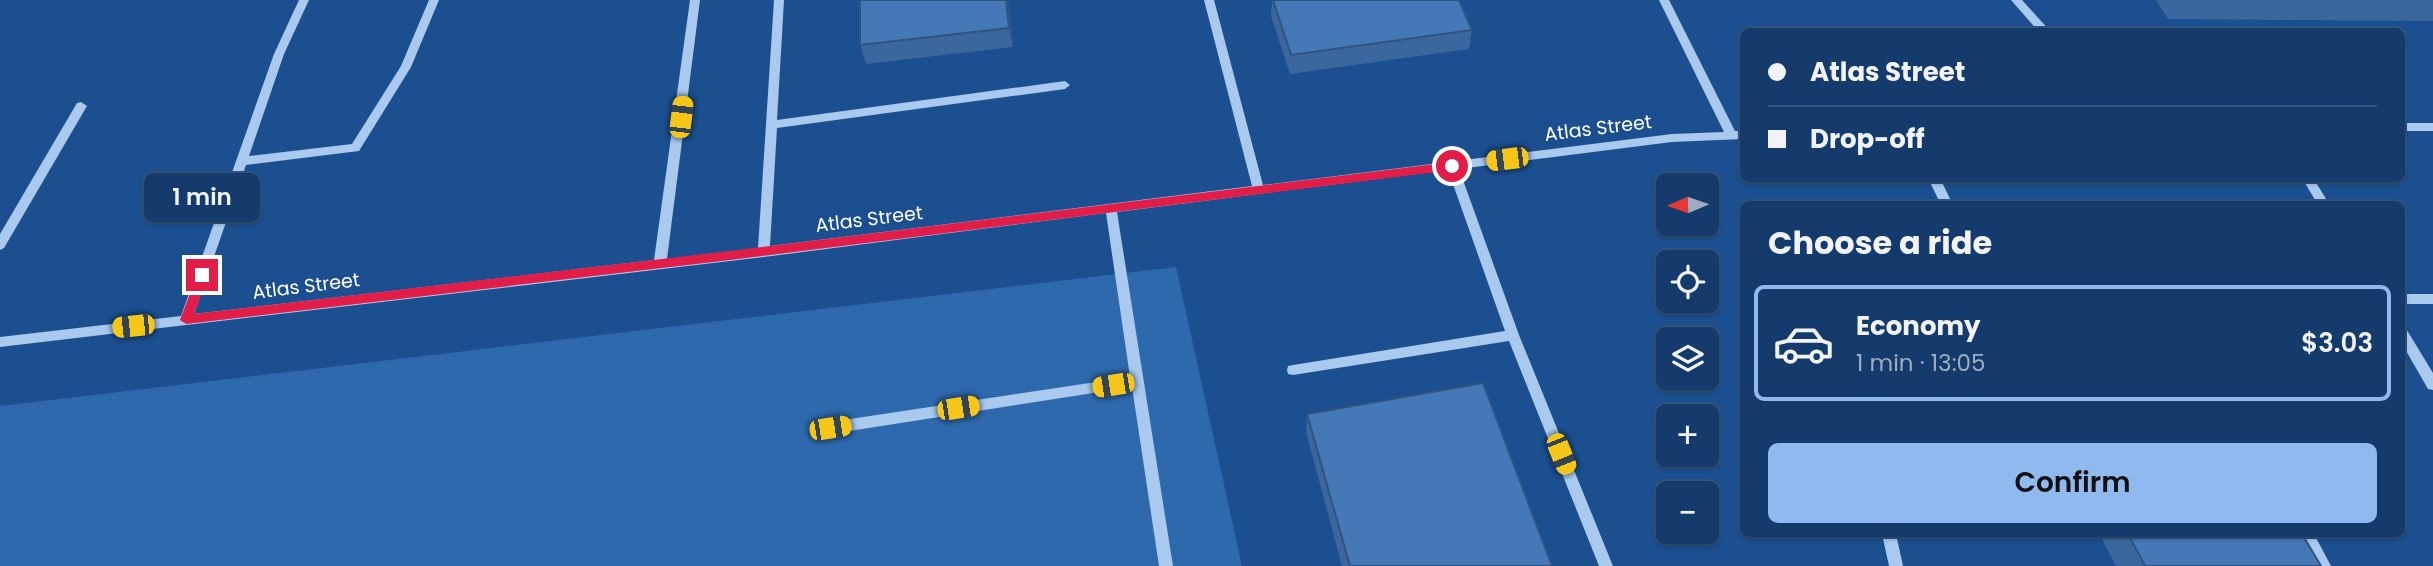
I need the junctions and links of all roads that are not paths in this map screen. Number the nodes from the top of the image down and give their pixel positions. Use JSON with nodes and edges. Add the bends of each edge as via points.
{"nodes":[{"id":1,"x":304,"y":0,"type":"edge"},
{"id":2,"x":435,"y":0,"type":"edge"},
{"id":3,"x":695,"y":0,"type":"edge"},
{"id":4,"x":779,"y":0,"type":"edge"},
{"id":5,"x":1209,"y":0,"type":"edge"},
{"id":6,"x":1664,"y":0,"type":"edge"},
{"id":7,"x":2016,"y":0,"type":"edge"},
{"id":8,"x":2042,"y":28,"type":"edge"},
{"id":9,"x":1065,"y":85,"type":"dead end"},
{"id":10,"x":81,"y":106,"type":"dead end"},
{"id":11,"x":771,"y":125,"type":"junction"},
{"id":12,"x":2405,"y":127,"type":"edge"},
{"id":13,"x":2433,"y":127,"type":"edge"},
{"id":14,"x":1738,"y":135,"type":"edge"},
{"id":15,"x":243,"y":161,"type":"junction"},
{"id":16,"x":1452,"y":166,"type":"junction"},
{"id":17,"x":1936,"y":182,"type":"edge"},
{"id":18,"x":2309,"y":182,"type":"edge"},
{"id":19,"x":1259,"y":190,"type":"junction"},
{"id":20,"x":1945,"y":201,"type":"edge"},
{"id":21,"x":2321,"y":201,"type":"edge"},
{"id":22,"x":1111,"y":209,"type":"junction"},
{"id":23,"x":0,"y":246,"type":"edge"},
{"id":24,"x":764,"y":251,"type":"junction"},
{"id":25,"x":660,"y":264,"type":"junction"},
{"id":26,"x":2405,"y":299,"type":"edge"},
{"id":27,"x":2433,"y":299,"type":"edge"},
{"id":28,"x":186,"y":320,"type":"junction"},
{"id":29,"x":1513,"y":335,"type":"junction"},
{"id":30,"x":2405,"y":338,"type":"edge"},
{"id":31,"x":0,"y":342,"type":"edge"},
{"id":32,"x":1293,"y":370,"type":"dead end"},
{"id":33,"x":1138,"y":381,"type":"junction"},
{"id":34,"x":2433,"y":385,"type":"edge"},
{"id":35,"x":830,"y":428,"type":"dead end"},
{"id":36,"x":1890,"y":537,"type":"edge"},
{"id":37,"x":2309,"y":537,"type":"edge"},
{"id":38,"x":1166,"y":566,"type":"edge"},
{"id":39,"x":1606,"y":566,"type":"edge"},
{"id":40,"x":1896,"y":566,"type":"edge"},
{"id":41,"x":2325,"y":566,"type":"edge"}],
"edges":[{"from":1,"to":15,"type":"street","via":[[279,54]]},
{"from":2,"to":15,"type":"street","via":[[406,67],[355,148]]},
{"from":3,"to":25,"type":"street"},
{"from":4,"to":11,"type":"street"},
{"from":5,"to":19,"type":"street"},
{"from":6,"to":14,"type":"street"},
{"from":7,"to":8,"type":"street"},
{"from":9,"to":11,"type":"street"},
{"from":10,"to":23,"type":"street"},
{"from":11,"to":24,"type":"street"},
{"from":12,"to":13,"type":"street"},
{"from":14,"to":16,"type":"street","name":"Atlas Street","via":[[1672,138]]},
{"from":15,"to":28,"type":"street"},
{"from":16,"to":19,"type":"street","name":"Atlas Street"},
{"from":16,"to":29,"type":"street"},
{"from":17,"to":20,"type":"street"},
{"from":18,"to":21,"type":"street"},
{"from":19,"to":22,"type":"street","name":"Atlas Street"},
{"from":22,"to":24,"type":"street","name":"Atlas Street"},
{"from":22,"to":33,"type":"street"},
{"from":24,"to":25,"type":"street","name":"Atlas Street"},
{"from":25,"to":28,"type":"street","name":"Atlas Street"},
{"from":26,"to":27,"type":"street"},
{"from":28,"to":31,"type":"street","name":"Atlas Street"},
{"from":29,"to":32,"type":"street"},
{"from":29,"to":39,"type":"street"},
{"from":30,"to":34,"type":"street"},
{"from":33,"to":35,"type":"street"},
{"from":33,"to":38,"type":"street"},
{"from":36,"to":40,"type":"street"},
{"from":37,"to":41,"type":"street"}]}
